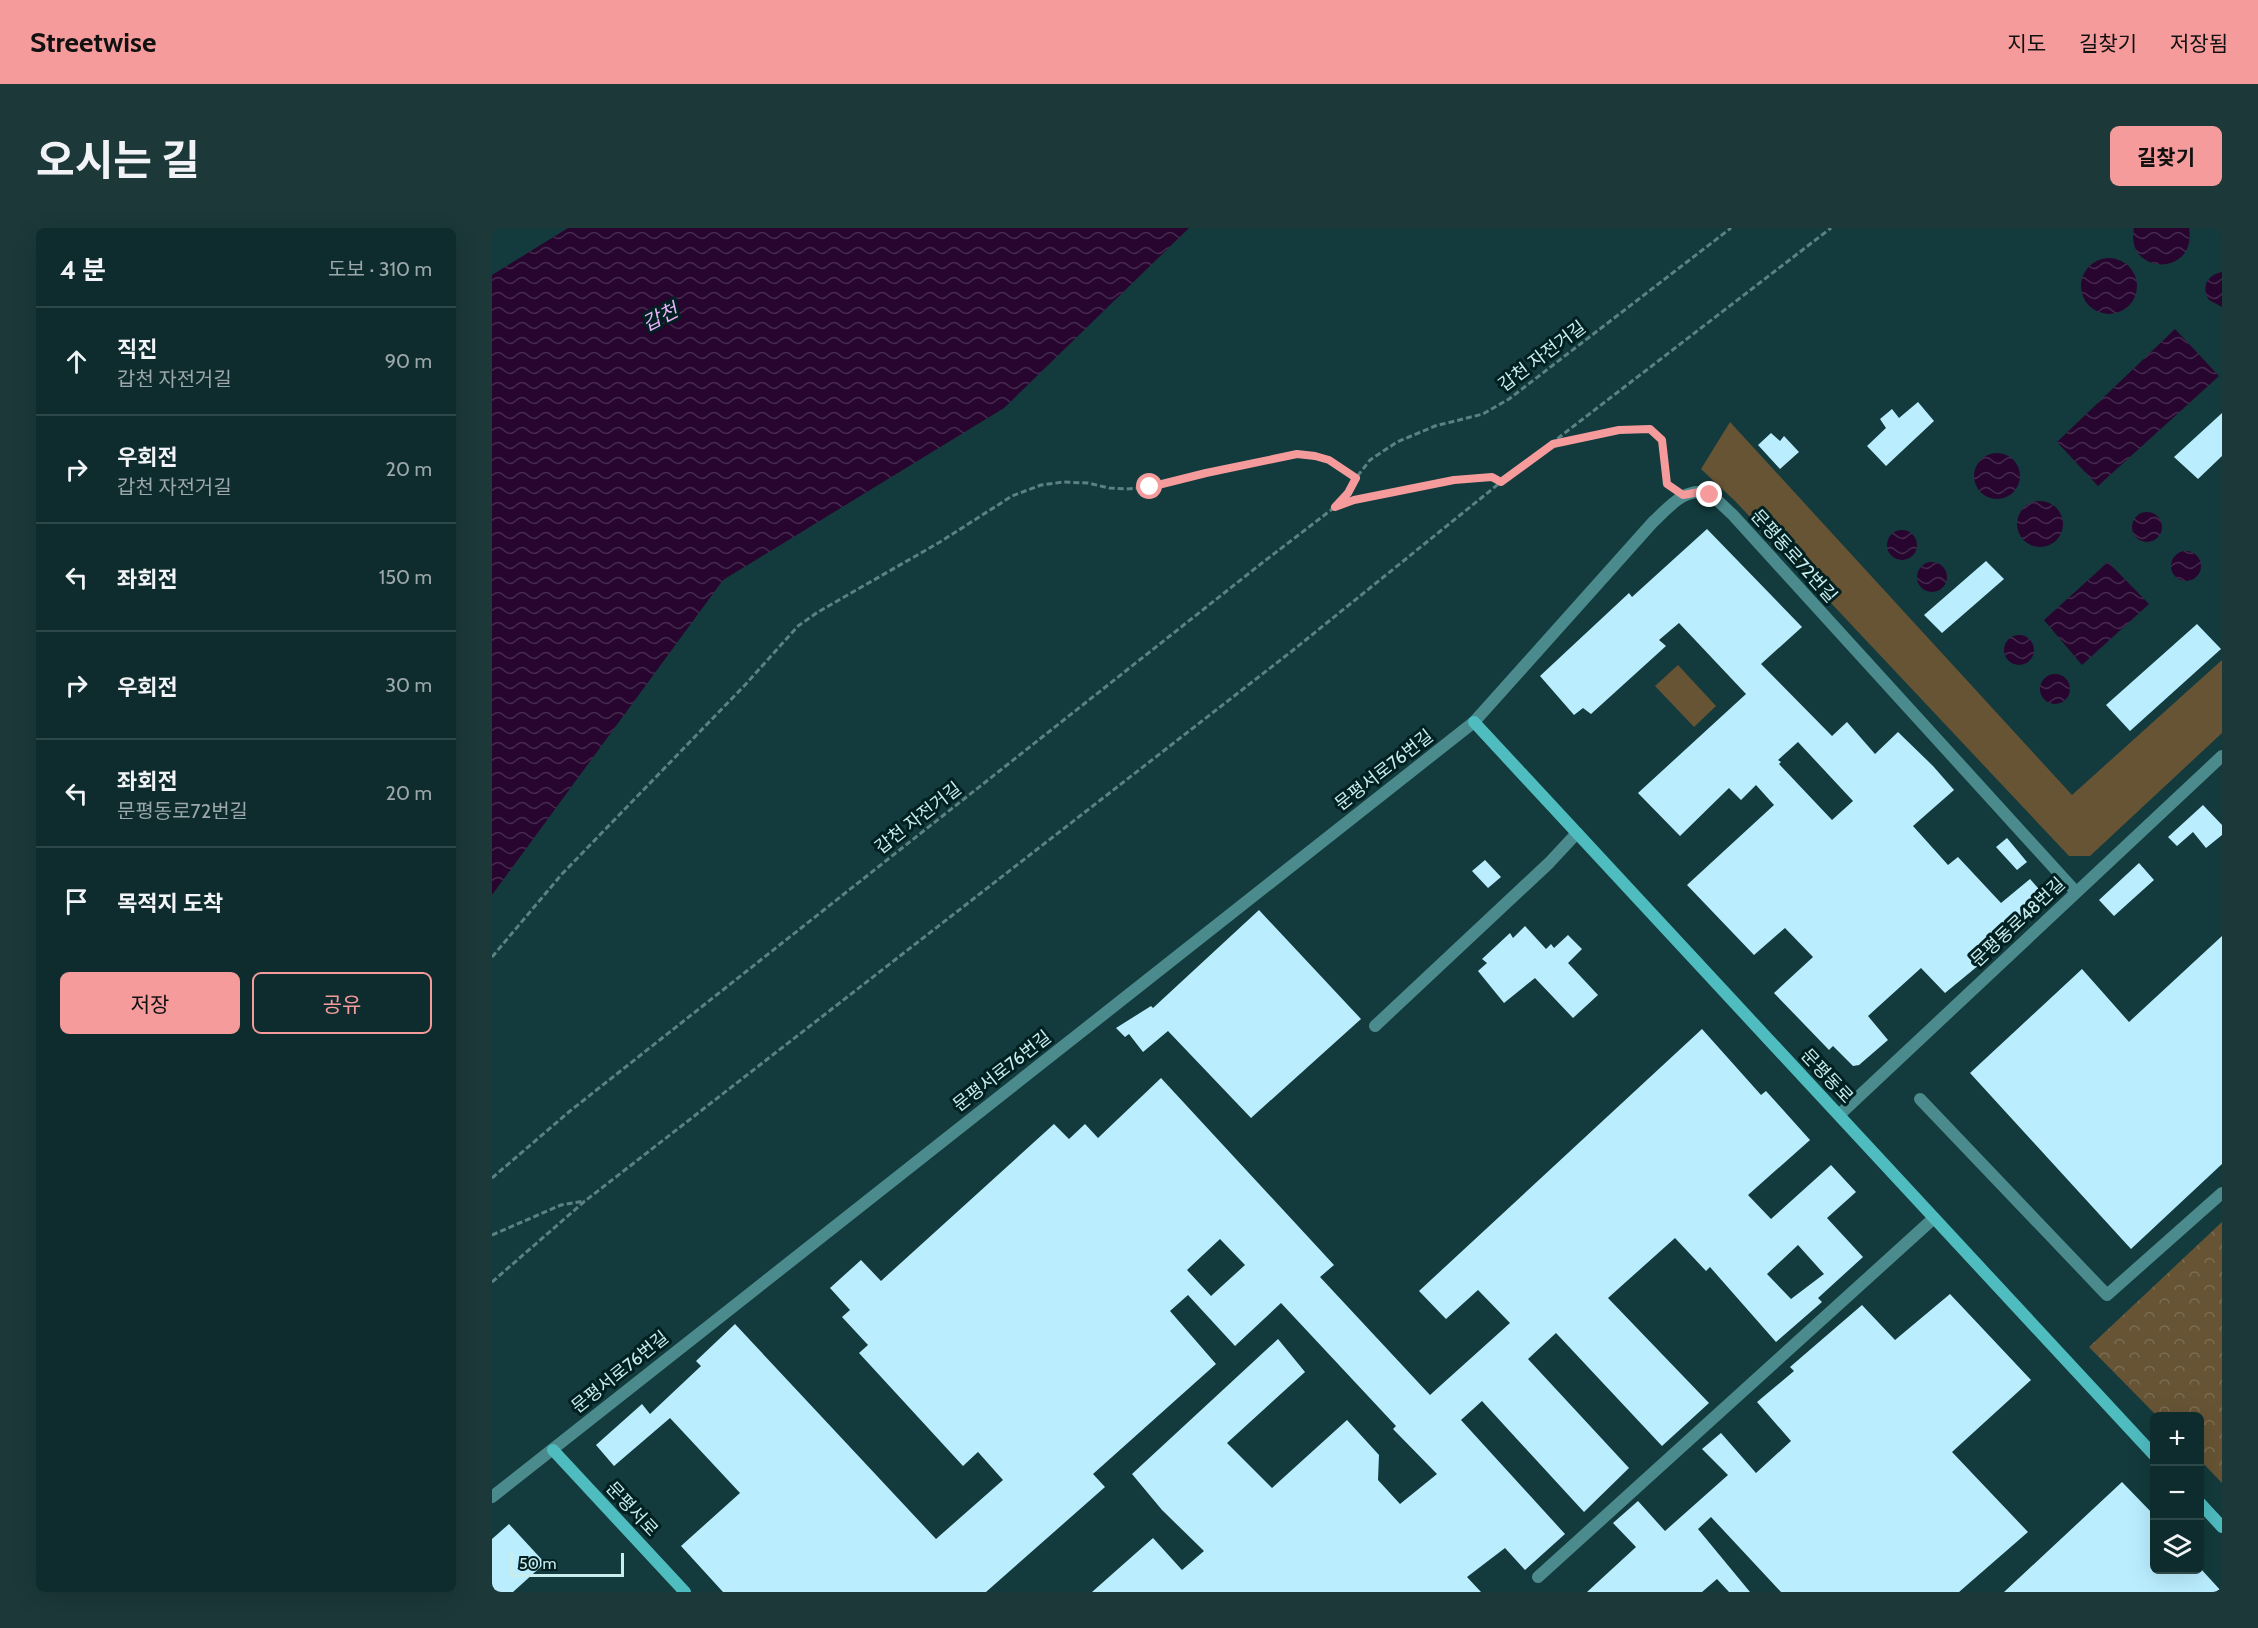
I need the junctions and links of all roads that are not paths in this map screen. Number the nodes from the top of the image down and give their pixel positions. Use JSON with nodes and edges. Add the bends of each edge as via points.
{"nodes":[{"id":1,"x":1474,"y":722,"type":"junction"},
{"id":2,"x":2222,"y":756,"type":"edge"},
{"id":3,"x":1577,"y":833,"type":"junction"},
{"id":4,"x":2076,"y":892,"type":"junction"},
{"id":5,"x":1375,"y":1026,"type":"dead end"},
{"id":6,"x":1920,"y":1099,"type":"dead end"},
{"id":7,"x":1839,"y":1115,"type":"junction"},
{"id":8,"x":2222,"y":1193,"type":"edge"},
{"id":9,"x":1934,"y":1218,"type":"junction"},
{"id":10,"x":553,"y":1450,"type":"junction"},
{"id":11,"x":2150,"y":1451,"type":"edge"},
{"id":12,"x":492,"y":1497,"type":"edge"},
{"id":13,"x":2204,"y":1508,"type":"edge"},
{"id":14,"x":2222,"y":1527,"type":"edge"},
{"id":15,"x":1538,"y":1577,"type":"dead end"},
{"id":16,"x":685,"y":1592,"type":"edge"}],
"edges":[{"from":1,"to":3,"type":"main road","name":"문평동로"},
{"from":1,"to":4,"type":"street","name":"문평동로72번길","via":[[1653,522],[1683,495],[1710,495],[1732,514]]},
{"from":1,"to":10,"type":"street","name":"문평서로76번길"},
{"from":2,"to":4,"type":"street","name":"문평동로48번길"},
{"from":3,"to":5,"type":"street"},
{"from":3,"to":7,"type":"main road","name":"문평동로"},
{"from":4,"to":7,"type":"street","name":"문평동로48번길"},
{"from":6,"to":8,"type":"street","via":[[2107,1295]]},
{"from":7,"to":9,"type":"main road","name":"문평동로"},
{"from":9,"to":11,"type":"main road","name":"문평동로"},
{"from":9,"to":15,"type":"street"},
{"from":10,"to":12,"type":"street","name":"문평서로76번길"},
{"from":10,"to":16,"type":"main road","name":"문평서로"},
{"from":13,"to":14,"type":"main road"}]}
